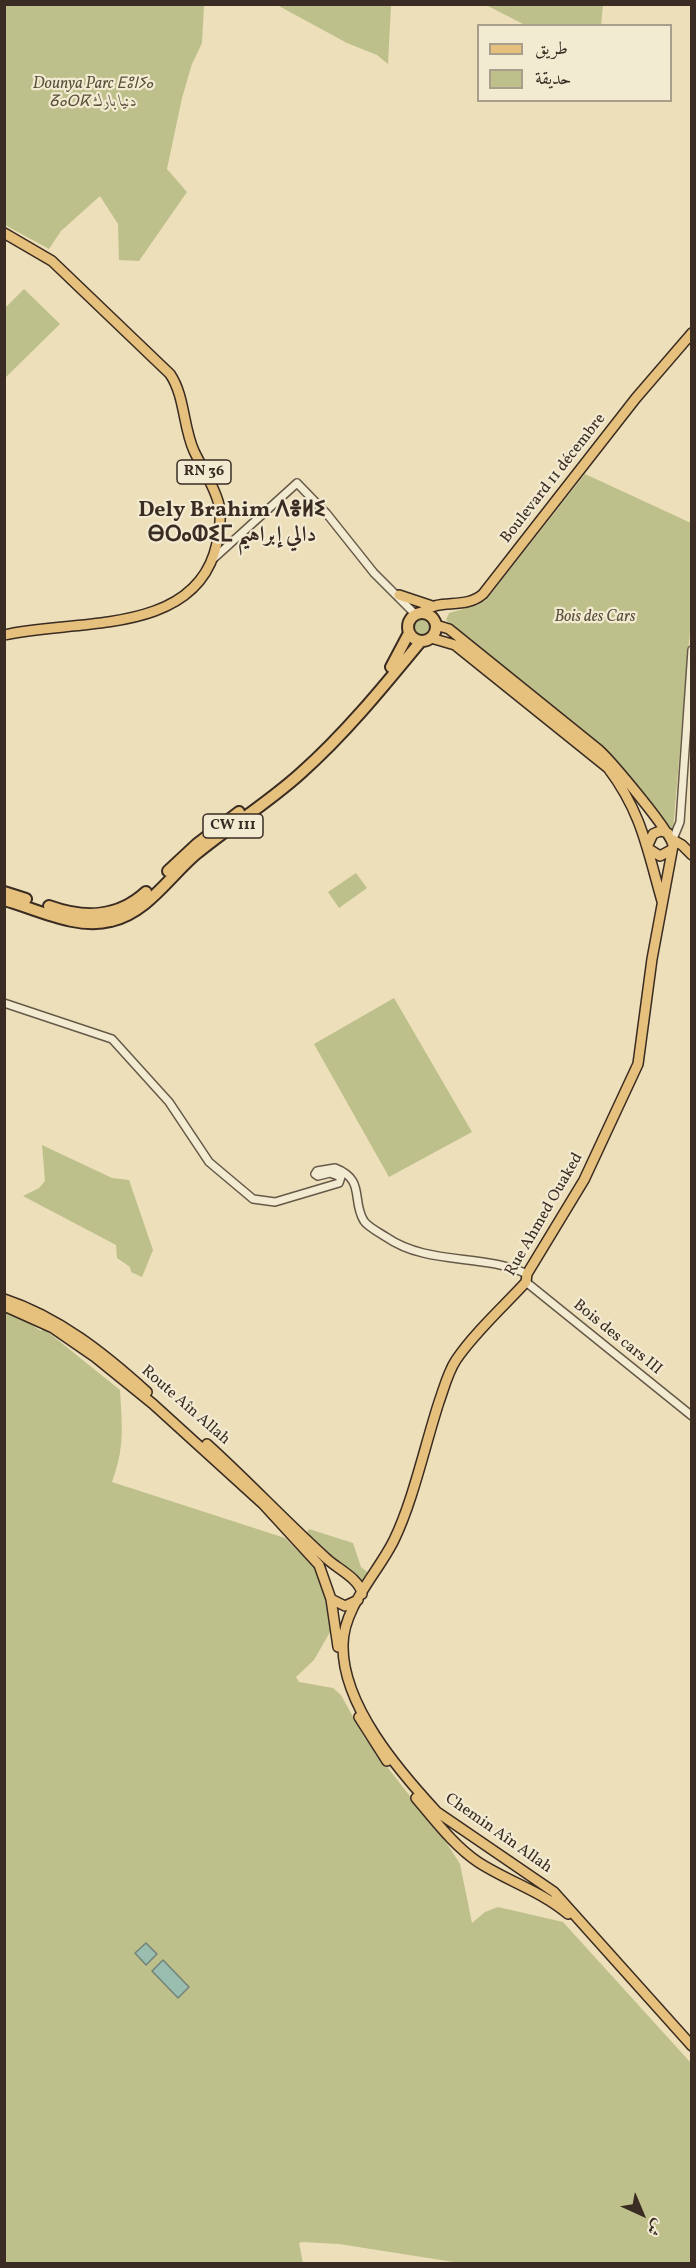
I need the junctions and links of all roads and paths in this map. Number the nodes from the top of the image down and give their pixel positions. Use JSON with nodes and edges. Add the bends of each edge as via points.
{"nodes":[{"id":1,"x":4,"y":233,"type":"edge"},
{"id":2,"x":692,"y":333,"type":"edge"},
{"id":3,"x":212,"y":561,"type":"junction"},
{"id":4,"x":399,"y":595,"type":"junction"},
{"id":5,"x":434,"y":606,"type":"junction"},
{"id":6,"x":419,"y":613,"type":"junction"},
{"id":7,"x":441,"y":626,"type":"junction"},
{"id":8,"x":409,"y":633,"type":"junction"},
{"id":9,"x":4,"y":635,"type":"edge"},
{"id":10,"x":426,"y":639,"type":"junction"},
{"id":11,"x":692,"y":650,"type":"edge"},
{"id":12,"x":672,"y":842,"type":"junction"},
{"id":13,"x":649,"y":847,"type":"junction"},
{"id":14,"x":690,"y":853,"type":"edge"},
{"id":15,"x":4,"y":892,"type":"edge"},
{"id":16,"x":4,"y":900,"type":"edge"},
{"id":17,"x":662,"y":901,"type":"junction"},
{"id":18,"x":4,"y":1003,"type":"edge"},
{"id":19,"x":527,"y":1278,"type":"junction"},
{"id":20,"x":4,"y":1299,"type":"edge"},
{"id":21,"x":4,"y":1306,"type":"edge"},
{"id":22,"x":692,"y":1416,"type":"edge"},
{"id":23,"x":324,"y":1563,"type":"junction"},
{"id":24,"x":339,"y":1569,"type":"junction"},
{"id":25,"x":327,"y":1584,"type":"junction"},
{"id":26,"x":362,"y":1591,"type":"junction"},
{"id":27,"x":332,"y":1599,"type":"junction"},
{"id":28,"x":349,"y":1617,"type":"joint"},
{"id":29,"x":345,"y":1676,"type":"junction"},
{"id":30,"x":455,"y":1825,"type":"junction"},
{"id":31,"x":448,"y":1836,"type":"junction"},
{"id":32,"x":551,"y":1895,"type":"junction"},
{"id":33,"x":692,"y":2046,"type":"edge"},
{"id":34,"x":692,"y":2053,"type":"edge"}],
"edges":[{"from":1,"to":3,"type":"main road","number":"RN 36","via":[[52,261],[173,378],[190,441],[218,503],[218,540]]},
{"from":2,"to":5,"type":"main road","name":"Boulevard 11 décembre","via":[[636,398],[483,594],[468,603]]},
{"from":3,"to":4,"type":"street","via":[[297,483],[374,573]]},
{"from":3,"to":9,"type":"main road","number":"RN 36","via":[[193,588],[159,610],[129,618]]},
{"from":4,"to":5,"type":"main road"},
{"from":4,"to":6,"type":"street"},
{"from":5,"to":6,"type":"main road","name":"Boulevard 11 décembre"},
{"from":5,"to":7,"type":"main road"},
{"from":6,"to":7,"type":"highway","via":[[432,616]]},
{"from":6,"to":8,"type":"highway","via":[[408,622]]},
{"from":7,"to":10,"type":"highway"},
{"from":7,"to":12,"type":"main road","via":[[599,750],[621,772]]},
{"from":8,"to":10,"type":"highway"},
{"from":8,"to":15,"type":"highway","number":"CW 111","via":[[396,660],[307,758],[197,844],[131,906],[118,912],[90,915],[55,909]]},
{"from":10,"to":13,"type":"main road","via":[[455,645],[601,761],[623,789]]},
{"from":10,"to":16,"type":"highway","number":"CW 111","via":[[302,773],[196,854],[132,913],[109,922],[92,923],[68,920]]},
{"from":11,"to":12,"type":"street","via":[[680,822]]},
{"from":12,"to":13,"type":"main road","via":[[660,856]]},
{"from":12,"to":13,"type":"main road","via":[[660,831],[653,834]]},
{"from":12,"to":14,"type":"main road"},
{"from":12,"to":17,"type":"main road","name":"Rue Ahmed Ouaked"},
{"from":13,"to":17,"type":"main road"},
{"from":17,"to":19,"type":"main road","name":"Rue Ahmed Ouaked","via":[[634,1076],[584,1180]]},
{"from":18,"to":19,"type":"street","name":"Bois des cars III","via":[[112,1039],[169,1102],[209,1162],[253,1198],[275,1202],[339,1183],[341,1177],[333,1173],[315,1175],[317,1171],[335,1168],[352,1179],[364,1221],[387,1238],[418,1253],[502,1264]]},
{"from":19,"to":22,"type":"street","name":"Bois des cars III"},
{"from":19,"to":26,"type":"main road","name":"Rue Ahmed Ouaked","via":[[454,1363],[396,1536]]},
{"from":20,"to":23,"type":"main road","name":"Route Aîn Allah","via":[[51,1319],[99,1352],[247,1480]]},
{"from":21,"to":23,"type":"main road","name":"Route Aîn Allah","via":[[53,1328],[144,1396]]},
{"from":23,"to":24,"type":"main road"},
{"from":23,"to":25,"type":"main road","name":"Chemin Aîn Allah"},
{"from":24,"to":25,"type":"main road","via":[[329,1572]]},
{"from":24,"to":26,"type":"main road"},
{"from":25,"to":27,"type":"main road","name":"Chemin Aîn Allah"},
{"from":26,"to":27,"type":"main road","via":[[345,1606]]},
{"from":26,"to":28,"type":"main road","name":"Rue Ahmed Ouaked"},
{"from":27,"to":29,"type":"main road","name":"Chemin Aîn Allah"},
{"from":28,"to":29,"type":"main road","name":"Chemin Aîn Allah","via":[[342,1647]]},
{"from":29,"to":30,"type":"main road","name":"Chemin Aîn Allah","via":[[391,1759],[437,1812]]},
{"from":29,"to":31,"type":"main road","name":"Chemin Aîn Allah","via":[[354,1707],[378,1751]]},
{"from":30,"to":31,"type":"main road"},
{"from":30,"to":32,"type":"main road","name":"Chemin Aîn Allah"},
{"from":31,"to":32,"type":"main road","name":"Chemin Aîn Allah","via":[[477,1862]]},
{"from":32,"to":33,"type":"main road","name":"Chemin Aîn Allah"},
{"from":32,"to":34,"type":"main road","name":"Chemin Aîn Allah"}]}
